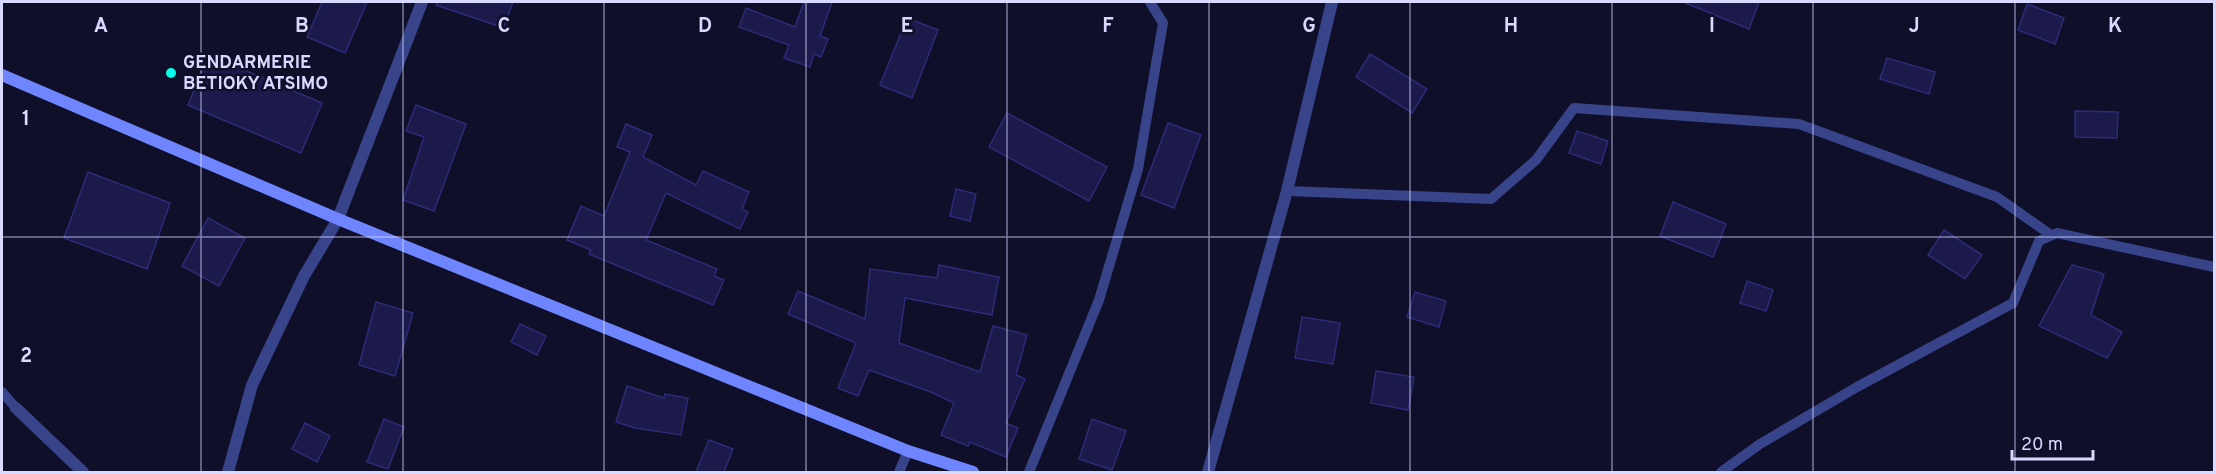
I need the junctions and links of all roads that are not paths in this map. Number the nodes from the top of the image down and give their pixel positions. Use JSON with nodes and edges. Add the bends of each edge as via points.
{"nodes":[{"id":1,"x":422,"y":2,"type":"edge"},
{"id":2,"x":1150,"y":2,"type":"edge"},
{"id":3,"x":1332,"y":2,"type":"edge"},
{"id":4,"x":2,"y":75,"type":"edge"},
{"id":5,"x":1287,"y":191,"type":"junction"},
{"id":6,"x":338,"y":219,"type":"junction"},
{"id":7,"x":2052,"y":235,"type":"junction"},
{"id":8,"x":2214,"y":267,"type":"edge"},
{"id":9,"x":2,"y":392,"type":"edge"},
{"id":10,"x":16,"y":408,"type":"joint"},
{"id":11,"x":908,"y":451,"type":"junction"},
{"id":12,"x":83,"y":472,"type":"edge"},
{"id":13,"x":228,"y":472,"type":"edge"},
{"id":14,"x":898,"y":472,"type":"edge"},
{"id":15,"x":973,"y":472,"type":"edge"},
{"id":16,"x":1029,"y":472,"type":"edge"},
{"id":17,"x":1208,"y":472,"type":"edge"},
{"id":18,"x":1721,"y":472,"type":"edge"}],
"edges":[{"from":1,"to":6,"type":"street"},
{"from":2,"to":16,"type":"lane","via":[[1163,23],[1138,169],[1099,300]]},
{"from":3,"to":5,"type":"street"},
{"from":4,"to":6,"type":"main road"},
{"from":5,"to":7,"type":"lane","via":[[1491,199],[1536,160],[1574,108],[1799,124],[1997,197]]},
{"from":5,"to":17,"type":"street"},
{"from":6,"to":11,"type":"main road"},
{"from":6,"to":13,"type":"street","via":[[304,276],[252,384]]},
{"from":7,"to":8,"type":"lane"},
{"from":7,"to":18,"type":"lane","via":[[2039,241],[2013,303],[1857,387],[1760,444]]},
{"from":9,"to":10,"type":"lane"},
{"from":10,"to":12,"type":"street"},
{"from":11,"to":14,"type":"lane"},
{"from":11,"to":15,"type":"main road"}]}
